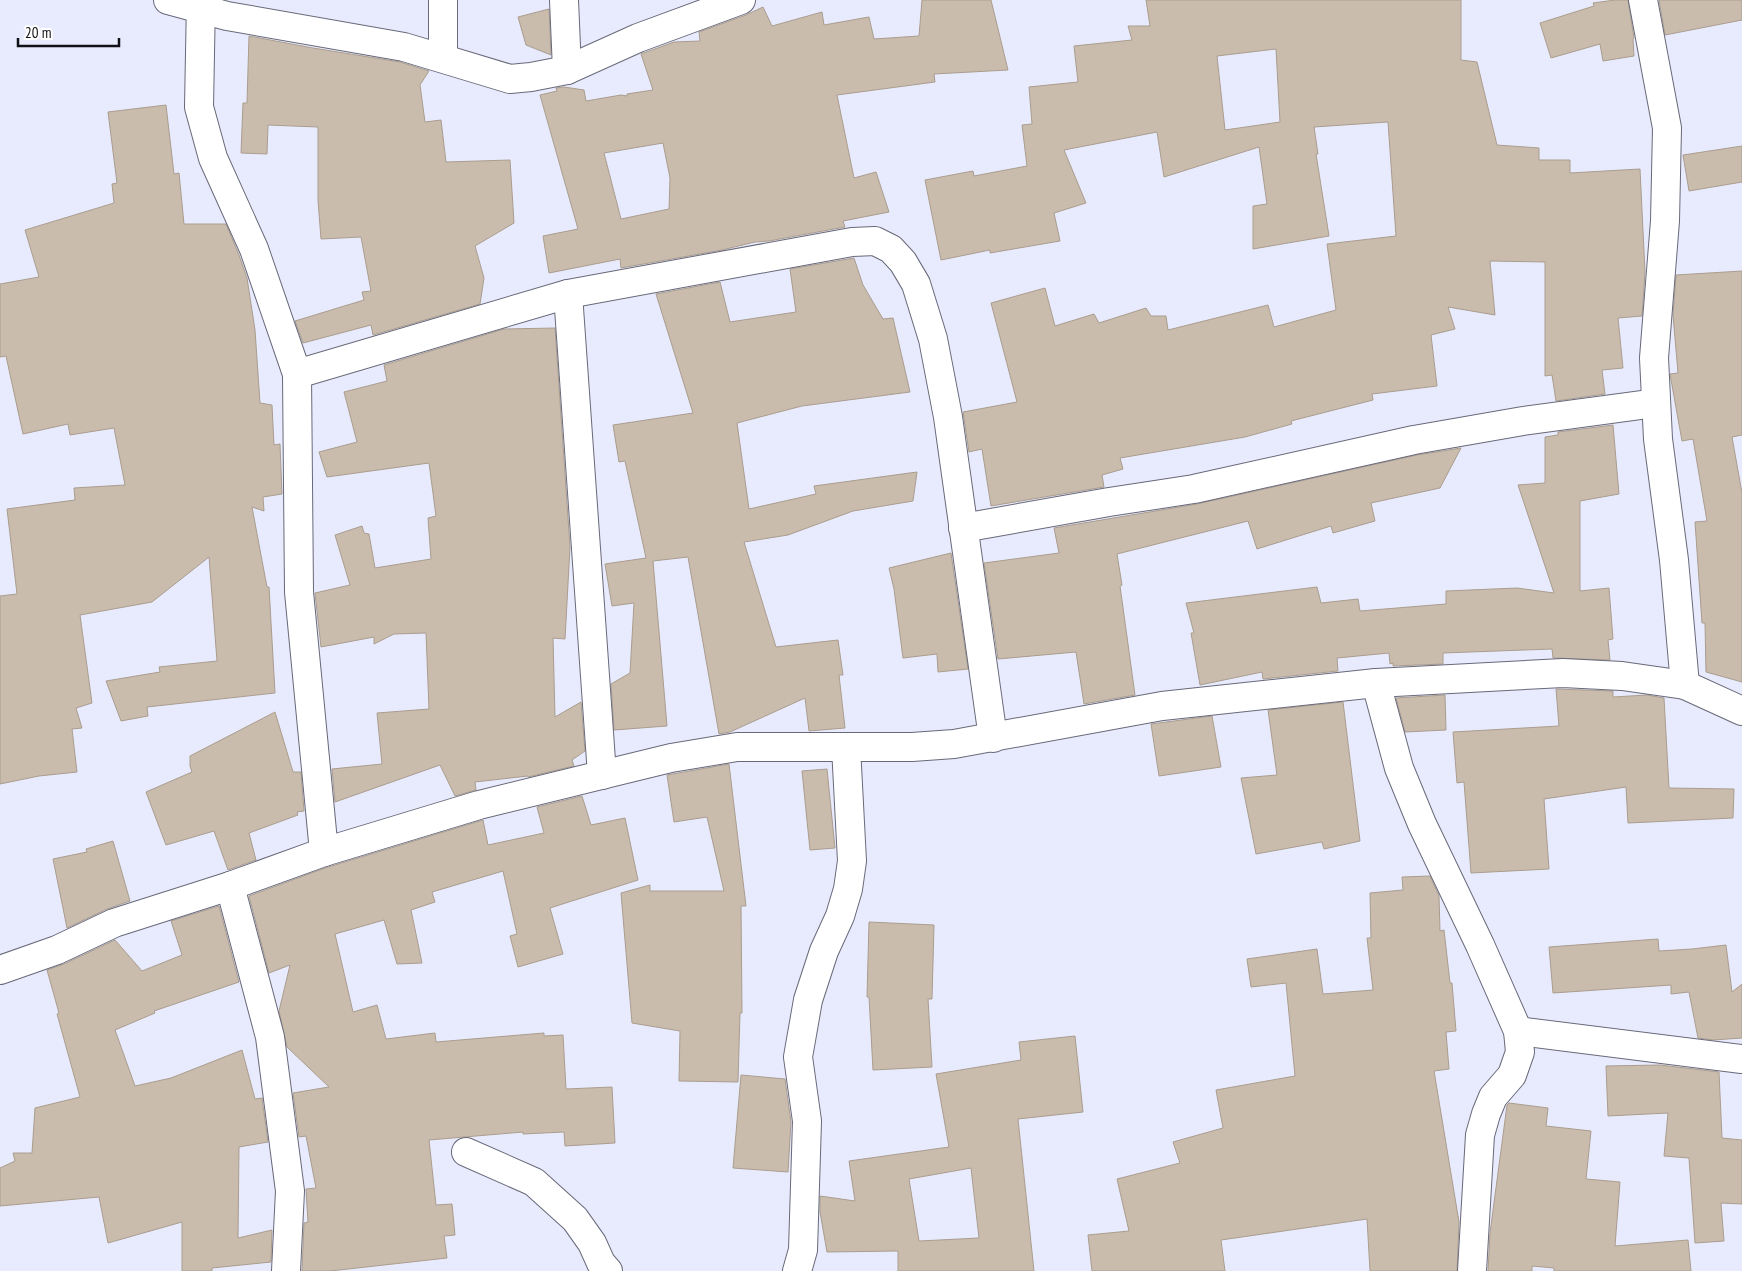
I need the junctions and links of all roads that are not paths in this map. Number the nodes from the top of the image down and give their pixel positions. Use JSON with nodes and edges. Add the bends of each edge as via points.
{"nodes":[{"id":1,"x":168,"y":0,"type":"edge"},
{"id":2,"x":443,"y":0,"type":"edge"},
{"id":3,"x":564,"y":0,"type":"edge"},
{"id":4,"x":741,"y":0,"type":"edge"},
{"id":5,"x":1643,"y":0,"type":"edge"},
{"id":6,"x":201,"y":4,"type":"edge"},
{"id":7,"x":442,"y":58,"type":"junction"},
{"id":8,"x":567,"y":70,"type":"junction"},
{"id":9,"x":568,"y":294,"type":"junction"},
{"id":10,"x":297,"y":374,"type":"junction"},
{"id":11,"x":1656,"y":403,"type":"junction"},
{"id":12,"x":963,"y":528,"type":"junction"},
{"id":13,"x":1376,"y":684,"type":"junction"},
{"id":14,"x":1685,"y":685,"type":"junction"},
{"id":15,"x":1742,"y":711,"type":"edge"},
{"id":16,"x":993,"y":738,"type":"junction"},
{"id":17,"x":846,"y":747,"type":"junction"},
{"id":18,"x":602,"y":775,"type":"junction"},
{"id":19,"x":324,"y":852,"type":"junction"},
{"id":20,"x":230,"y":886,"type":"junction"},
{"id":21,"x":0,"y":970,"type":"edge"},
{"id":22,"x":1518,"y":1030,"type":"junction"},
{"id":23,"x":1742,"y":1059,"type":"edge"},
{"id":24,"x":466,"y":1152,"type":"dead end"},
{"id":25,"x":286,"y":1271,"type":"edge"},
{"id":26,"x":608,"y":1271,"type":"edge"},
{"id":27,"x":797,"y":1271,"type":"edge"},
{"id":28,"x":1472,"y":1271,"type":"edge"}],
"edges":[{"from":1,"to":6,"type":"street"},
{"from":2,"to":7,"type":"street"},
{"from":3,"to":8,"type":"street"},
{"from":4,"to":8,"type":"street","via":[[638,38]]},
{"from":5,"to":11,"type":"street","via":[[1667,128],[1665,221],[1654,358]]},
{"from":6,"to":7,"type":"street","via":[[227,16],[404,47]]},
{"from":6,"to":10,"type":"street","via":[[198,107],[213,158],[254,249]]},
{"from":7,"to":8,"type":"street","via":[[510,79]]},
{"from":9,"to":10,"type":"street"},
{"from":9,"to":12,"type":"street","via":[[852,242],[875,241],[891,248],[916,284],[933,340],[948,417]]},
{"from":9,"to":18,"type":"street"},
{"from":10,"to":19,"type":"street","via":[[299,592]]},
{"from":11,"to":12,"type":"street","via":[[1414,440],[1194,489]]},
{"from":11,"to":14,"type":"street"},
{"from":12,"to":16,"type":"street"},
{"from":13,"to":14,"type":"street","via":[[1563,673],[1622,676]]},
{"from":13,"to":16,"type":"street","via":[[1162,706]]},
{"from":13,"to":22,"type":"street","via":[[1399,768],[1418,815]]},
{"from":14,"to":15,"type":"street"},
{"from":16,"to":17,"type":"street","via":[[954,744]]},
{"from":17,"to":18,"type":"street","via":[[737,747],[671,758]]},
{"from":17,"to":27,"type":"street","via":[[852,861],[848,889],[808,1000],[798,1057],[807,1121],[803,1250]]},
{"from":18,"to":19,"type":"street","via":[[479,805]]},
{"from":19,"to":20,"type":"street"},
{"from":20,"to":21,"type":"street","via":[[114,923],[58,950]]},
{"from":20,"to":25,"type":"street","via":[[270,1038],[290,1191]]},
{"from":22,"to":23,"type":"street"},
{"from":22,"to":28,"type":"street","via":[[1520,1052],[1515,1068],[1494,1097],[1480,1135]]},
{"from":24,"to":26,"type":"street","via":[[534,1182],[576,1218]]}]}
